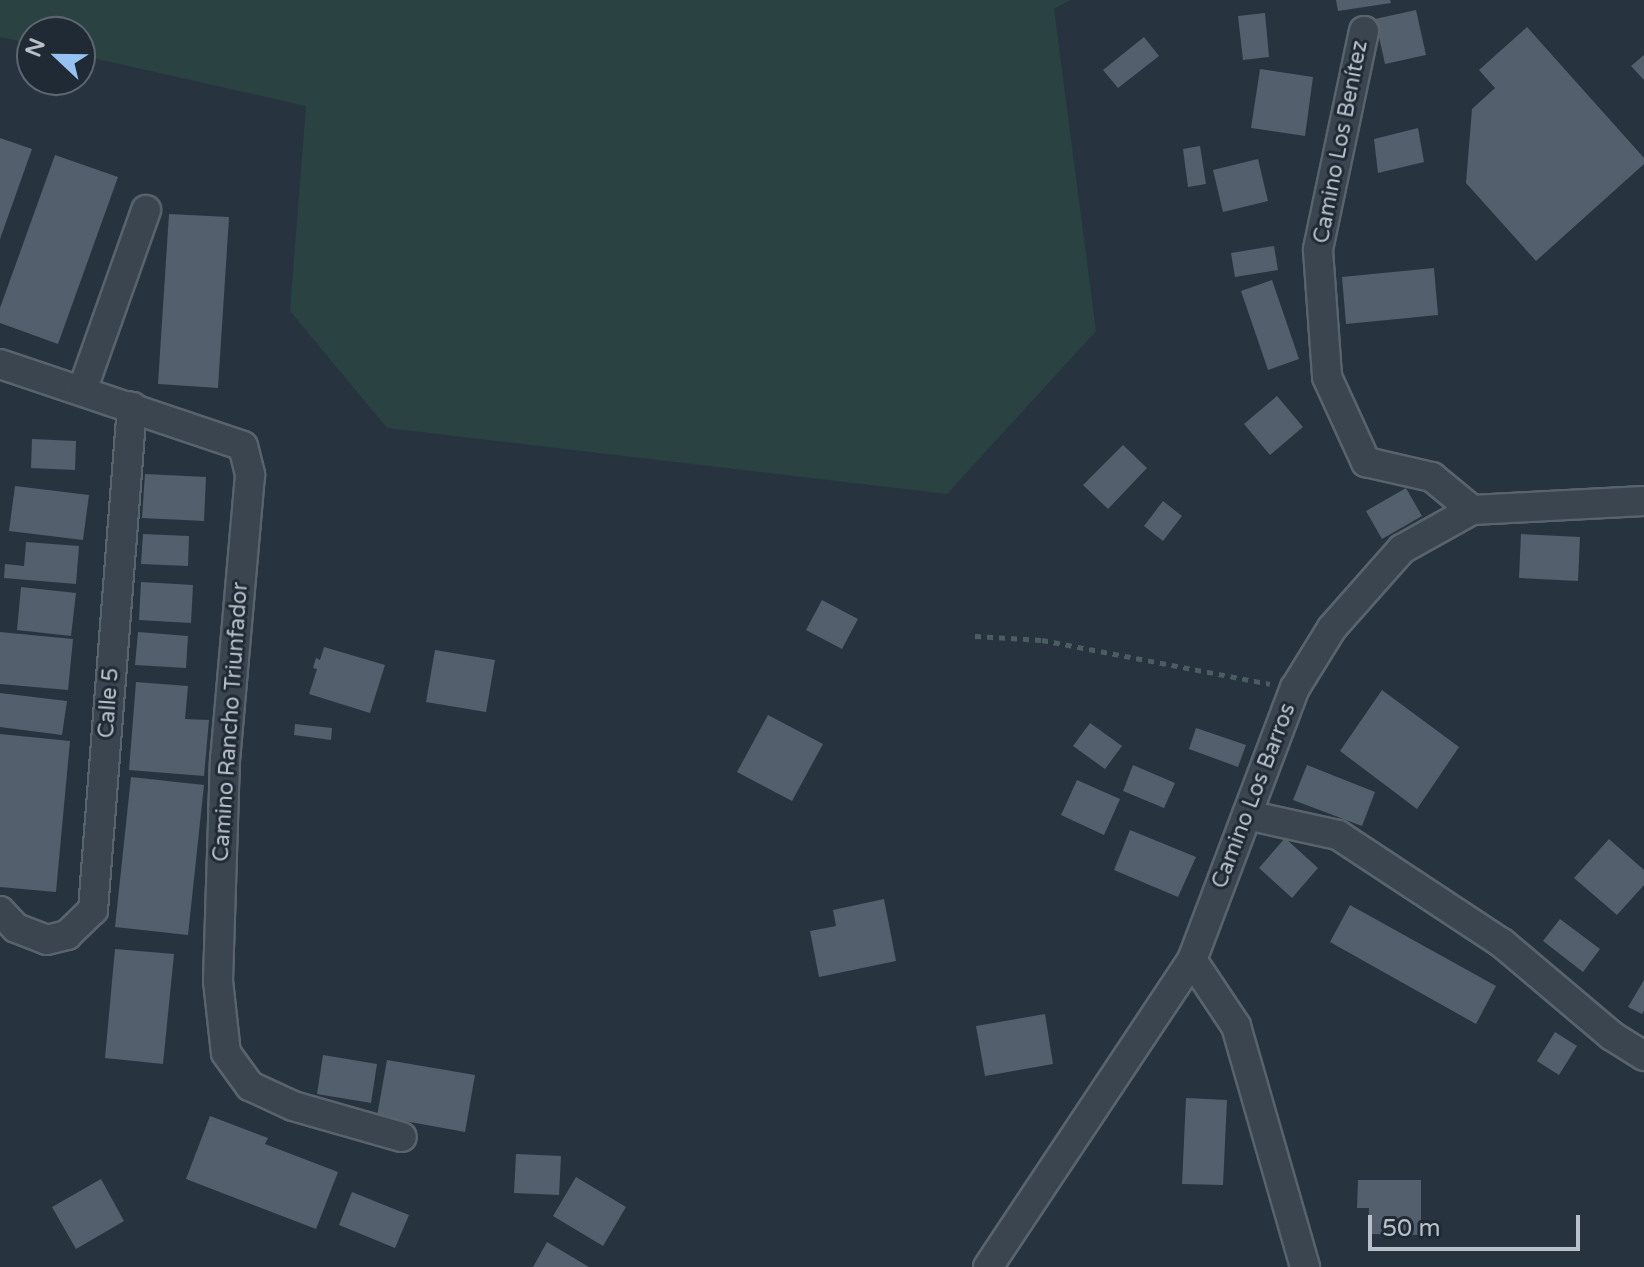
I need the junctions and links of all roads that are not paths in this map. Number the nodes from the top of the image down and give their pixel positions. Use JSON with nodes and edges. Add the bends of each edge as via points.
{"nodes":[{"id":1,"x":1364,"y":31,"type":"dead end"},
{"id":2,"x":146,"y":210,"type":"dead end"},
{"id":3,"x":0,"y":364,"type":"edge"},
{"id":4,"x":82,"y":391,"type":"junction"},
{"id":5,"x":132,"y":407,"type":"junction"},
{"id":6,"x":1644,"y":501,"type":"edge"},
{"id":7,"x":1472,"y":510,"type":"junction"},
{"id":8,"x":1247,"y":815,"type":"junction"},
{"id":9,"x":8,"y":919,"type":"edge"},
{"id":10,"x":1192,"y":960,"type":"junction"},
{"id":11,"x":1644,"y":1056,"type":"edge"},
{"id":12,"x":402,"y":1137,"type":"dead end"},
{"id":13,"x":988,"y":1267,"type":"edge"},
{"id":14,"x":1305,"y":1267,"type":"edge"}],
"edges":[{"from":1,"to":7,"type":"street","name":"Camino Los Benítez","via":[[1318,250],[1327,377],[1366,462],[1432,477]]},
{"from":2,"to":4,"type":"street"},
{"from":3,"to":4,"type":"street","name":"Camino Rancho Triunfador"},
{"from":4,"to":5,"type":"street","name":"Camino Rancho Triunfador"},
{"from":5,"to":9,"type":"street","name":"Calle 5","via":[[93,910],[67,935],[47,940]]},
{"from":5,"to":12,"type":"street","name":"Camino Rancho Triunfador","via":[[243,446],[250,475],[225,758],[218,981],[226,1053],[250,1086]]},
{"from":6,"to":7,"type":"street","name":"Camino Los Barros"},
{"from":7,"to":8,"type":"street","name":"Camino Los Barros","via":[[1402,549],[1332,628],[1295,688]]},
{"from":8,"to":10,"type":"street","name":"Camino Los Barros"},
{"from":8,"to":11,"type":"street","via":[[1338,835],[1502,943],[1612,1036]]},
{"from":10,"to":13,"type":"street","name":"Camino Los Barros"},
{"from":10,"to":14,"type":"street","via":[[1236,1026]]}]}
